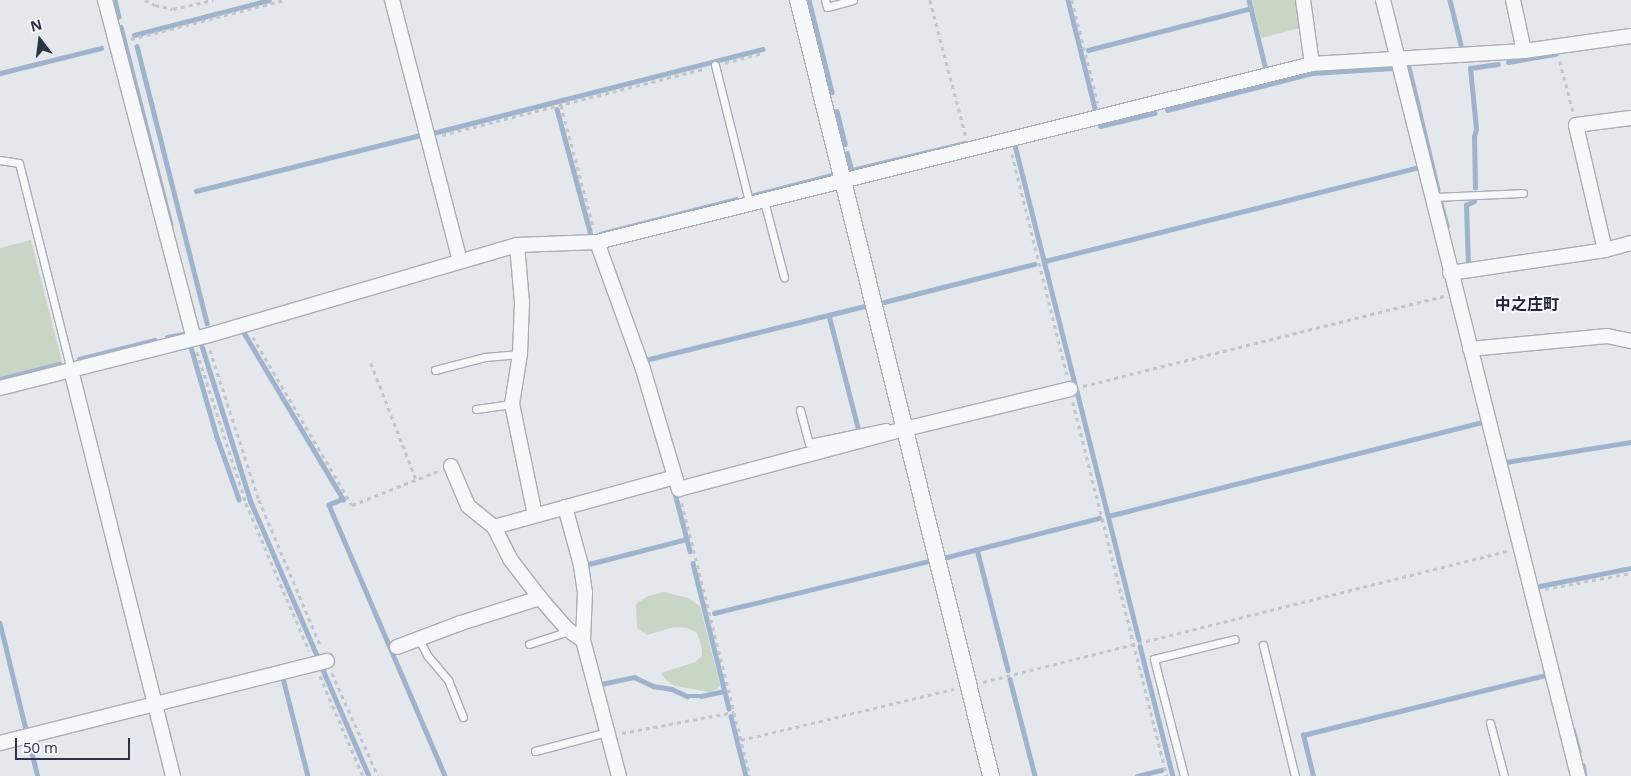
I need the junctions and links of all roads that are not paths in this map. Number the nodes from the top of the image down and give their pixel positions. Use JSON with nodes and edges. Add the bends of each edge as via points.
{"nodes":[{"id":1,"x":106,"y":0,"type":"edge"},
{"id":2,"x":392,"y":0,"type":"edge"},
{"id":3,"x":798,"y":0,"type":"edge"},
{"id":4,"x":825,"y":0,"type":"edge"},
{"id":5,"x":852,"y":0,"type":"edge"},
{"id":6,"x":1304,"y":0,"type":"edge"},
{"id":7,"x":1383,"y":0,"type":"edge"},
{"id":8,"x":1512,"y":0,"type":"edge"},
{"id":9,"x":1631,"y":36,"type":"edge"},
{"id":10,"x":1524,"y":51,"type":"junction"},
{"id":11,"x":1398,"y":59,"type":"junction"},
{"id":12,"x":1312,"y":64,"type":"junction"},
{"id":13,"x":715,"y":65,"type":"road end"},
{"id":14,"x":1631,"y":118,"type":"edge"},
{"id":15,"x":0,"y":160,"type":"edge"},
{"id":16,"x":843,"y":182,"type":"junction"},
{"id":17,"x":1523,"y":193,"type":"dead end"},
{"id":18,"x":1432,"y":197,"type":"junction"},
{"id":19,"x":757,"y":203,"type":"junction"},
{"id":20,"x":597,"y":242,"type":"junction"},
{"id":21,"x":1631,"y":243,"type":"edge"},
{"id":22,"x":518,"y":245,"type":"junction"},
{"id":23,"x":1605,"y":250,"type":"junction"},
{"id":24,"x":460,"y":261,"type":"junction"},
{"id":25,"x":1450,"y":272,"type":"junction"},
{"id":26,"x":784,"y":277,"type":"dead end"},
{"id":27,"x":200,"y":338,"type":"junction"},
{"id":28,"x":1631,"y":341,"type":"edge"},
{"id":29,"x":1470,"y":349,"type":"junction"},
{"id":30,"x":520,"y":354,"type":"junction"},
{"id":31,"x":71,"y":370,"type":"junction"},
{"id":32,"x":435,"y":370,"type":"dead end"},
{"id":33,"x":0,"y":388,"type":"edge"},
{"id":34,"x":1070,"y":389,"type":"road end"},
{"id":35,"x":512,"y":404,"type":"junction"},
{"id":36,"x":476,"y":409,"type":"dead end"},
{"id":37,"x":800,"y":410,"type":"dead end"},
{"id":38,"x":904,"y":427,"type":"junction"},
{"id":39,"x":451,"y":466,"type":"road end"},
{"id":40,"x":677,"y":483,"type":"junction"},
{"id":41,"x":565,"y":507,"type":"junction"},
{"id":42,"x":535,"y":515,"type":"junction"},
{"id":43,"x":494,"y":527,"type":"junction"},
{"id":44,"x":540,"y":598,"type":"junction"},
{"id":45,"x":567,"y":629,"type":"junction"},
{"id":46,"x":419,"y":639,"type":"junction"},
{"id":47,"x":1235,"y":639,"type":"dead end"},
{"id":48,"x":583,"y":640,"type":"junction"},
{"id":49,"x":529,"y":644,"type":"dead end"},
{"id":50,"x":1263,"y":645,"type":"dead end"},
{"id":51,"x":397,"y":647,"type":"dead end"},
{"id":52,"x":321,"y":663,"type":"road end"},
{"id":53,"x":155,"y":704,"type":"junction"},
{"id":54,"x":463,"y":717,"type":"dead end"},
{"id":55,"x":1490,"y":723,"type":"dead end"},
{"id":56,"x":608,"y":734,"type":"junction"},
{"id":57,"x":0,"y":743,"type":"edge"},
{"id":58,"x":535,"y":751,"type":"dead end"},
{"id":59,"x":172,"y":776,"type":"edge"},
{"id":60,"x":619,"y":776,"type":"edge"},
{"id":61,"x":990,"y":776,"type":"edge"},
{"id":62,"x":1184,"y":776,"type":"edge"},
{"id":63,"x":1295,"y":776,"type":"edge"},
{"id":64,"x":1504,"y":776,"type":"edge"},
{"id":65,"x":1578,"y":776,"type":"edge"}],
"edges":[{"from":1,"to":27,"type":"street"},
{"from":2,"to":24,"type":"street"},
{"from":3,"to":16,"type":"street"},
{"from":4,"to":5,"type":"lane","via":[[827,7]]},
{"from":6,"to":12,"type":"street"},
{"from":7,"to":11,"type":"street"},
{"from":8,"to":10,"type":"street"},
{"from":9,"to":10,"type":"street"},
{"from":10,"to":11,"type":"street"},
{"from":11,"to":12,"type":"street"},
{"from":11,"to":18,"type":"street"},
{"from":12,"to":16,"type":"street"},
{"from":13,"to":19,"type":"lane"},
{"from":14,"to":23,"type":"street","via":[[1576,125]]},
{"from":15,"to":31,"type":"lane","via":[[19,163]]},
{"from":16,"to":19,"type":"street"},
{"from":16,"to":38,"type":"street"},
{"from":17,"to":18,"type":"lane"},
{"from":18,"to":25,"type":"street"},
{"from":19,"to":20,"type":"street"},
{"from":19,"to":26,"type":"lane"},
{"from":20,"to":22,"type":"street"},
{"from":20,"to":40,"type":"street","via":[[643,369]]},
{"from":21,"to":23,"type":"street"},
{"from":22,"to":24,"type":"street"},
{"from":22,"to":30,"type":"street","via":[[522,302]]},
{"from":23,"to":25,"type":"street"},
{"from":24,"to":27,"type":"street"},
{"from":25,"to":29,"type":"street"},
{"from":27,"to":31,"type":"street"},
{"from":28,"to":29,"type":"street","via":[[1607,336]]},
{"from":29,"to":65,"type":"street"},
{"from":30,"to":32,"type":"lane","via":[[485,357]]},
{"from":30,"to":35,"type":"street"},
{"from":31,"to":33,"type":"street"},
{"from":31,"to":53,"type":"street"},
{"from":34,"to":38,"type":"street"},
{"from":35,"to":36,"type":"lane"},
{"from":35,"to":42,"type":"street"},
{"from":37,"to":38,"type":"lane","via":[[809,443]]},
{"from":38,"to":40,"type":"street"},
{"from":38,"to":61,"type":"street"},
{"from":39,"to":43,"type":"street","via":[[468,506]]},
{"from":40,"to":41,"type":"street"},
{"from":41,"to":42,"type":"street"},
{"from":41,"to":48,"type":"street","via":[[584,592]]},
{"from":42,"to":43,"type":"street"},
{"from":43,"to":44,"type":"street","via":[[510,559]]},
{"from":44,"to":45,"type":"street"},
{"from":44,"to":46,"type":"street"},
{"from":45,"to":48,"type":"street"},
{"from":45,"to":49,"type":"lane"},
{"from":46,"to":51,"type":"street"},
{"from":46,"to":54,"type":"lane","via":[[448,680]]},
{"from":47,"to":62,"type":"lane","via":[[1154,659]]},
{"from":48,"to":56,"type":"street"},
{"from":50,"to":63,"type":"lane"},
{"from":52,"to":53,"type":"street"},
{"from":53,"to":57,"type":"street"},
{"from":53,"to":59,"type":"street"},
{"from":55,"to":64,"type":"lane"},
{"from":56,"to":58,"type":"lane"},
{"from":56,"to":60,"type":"street"}]}
